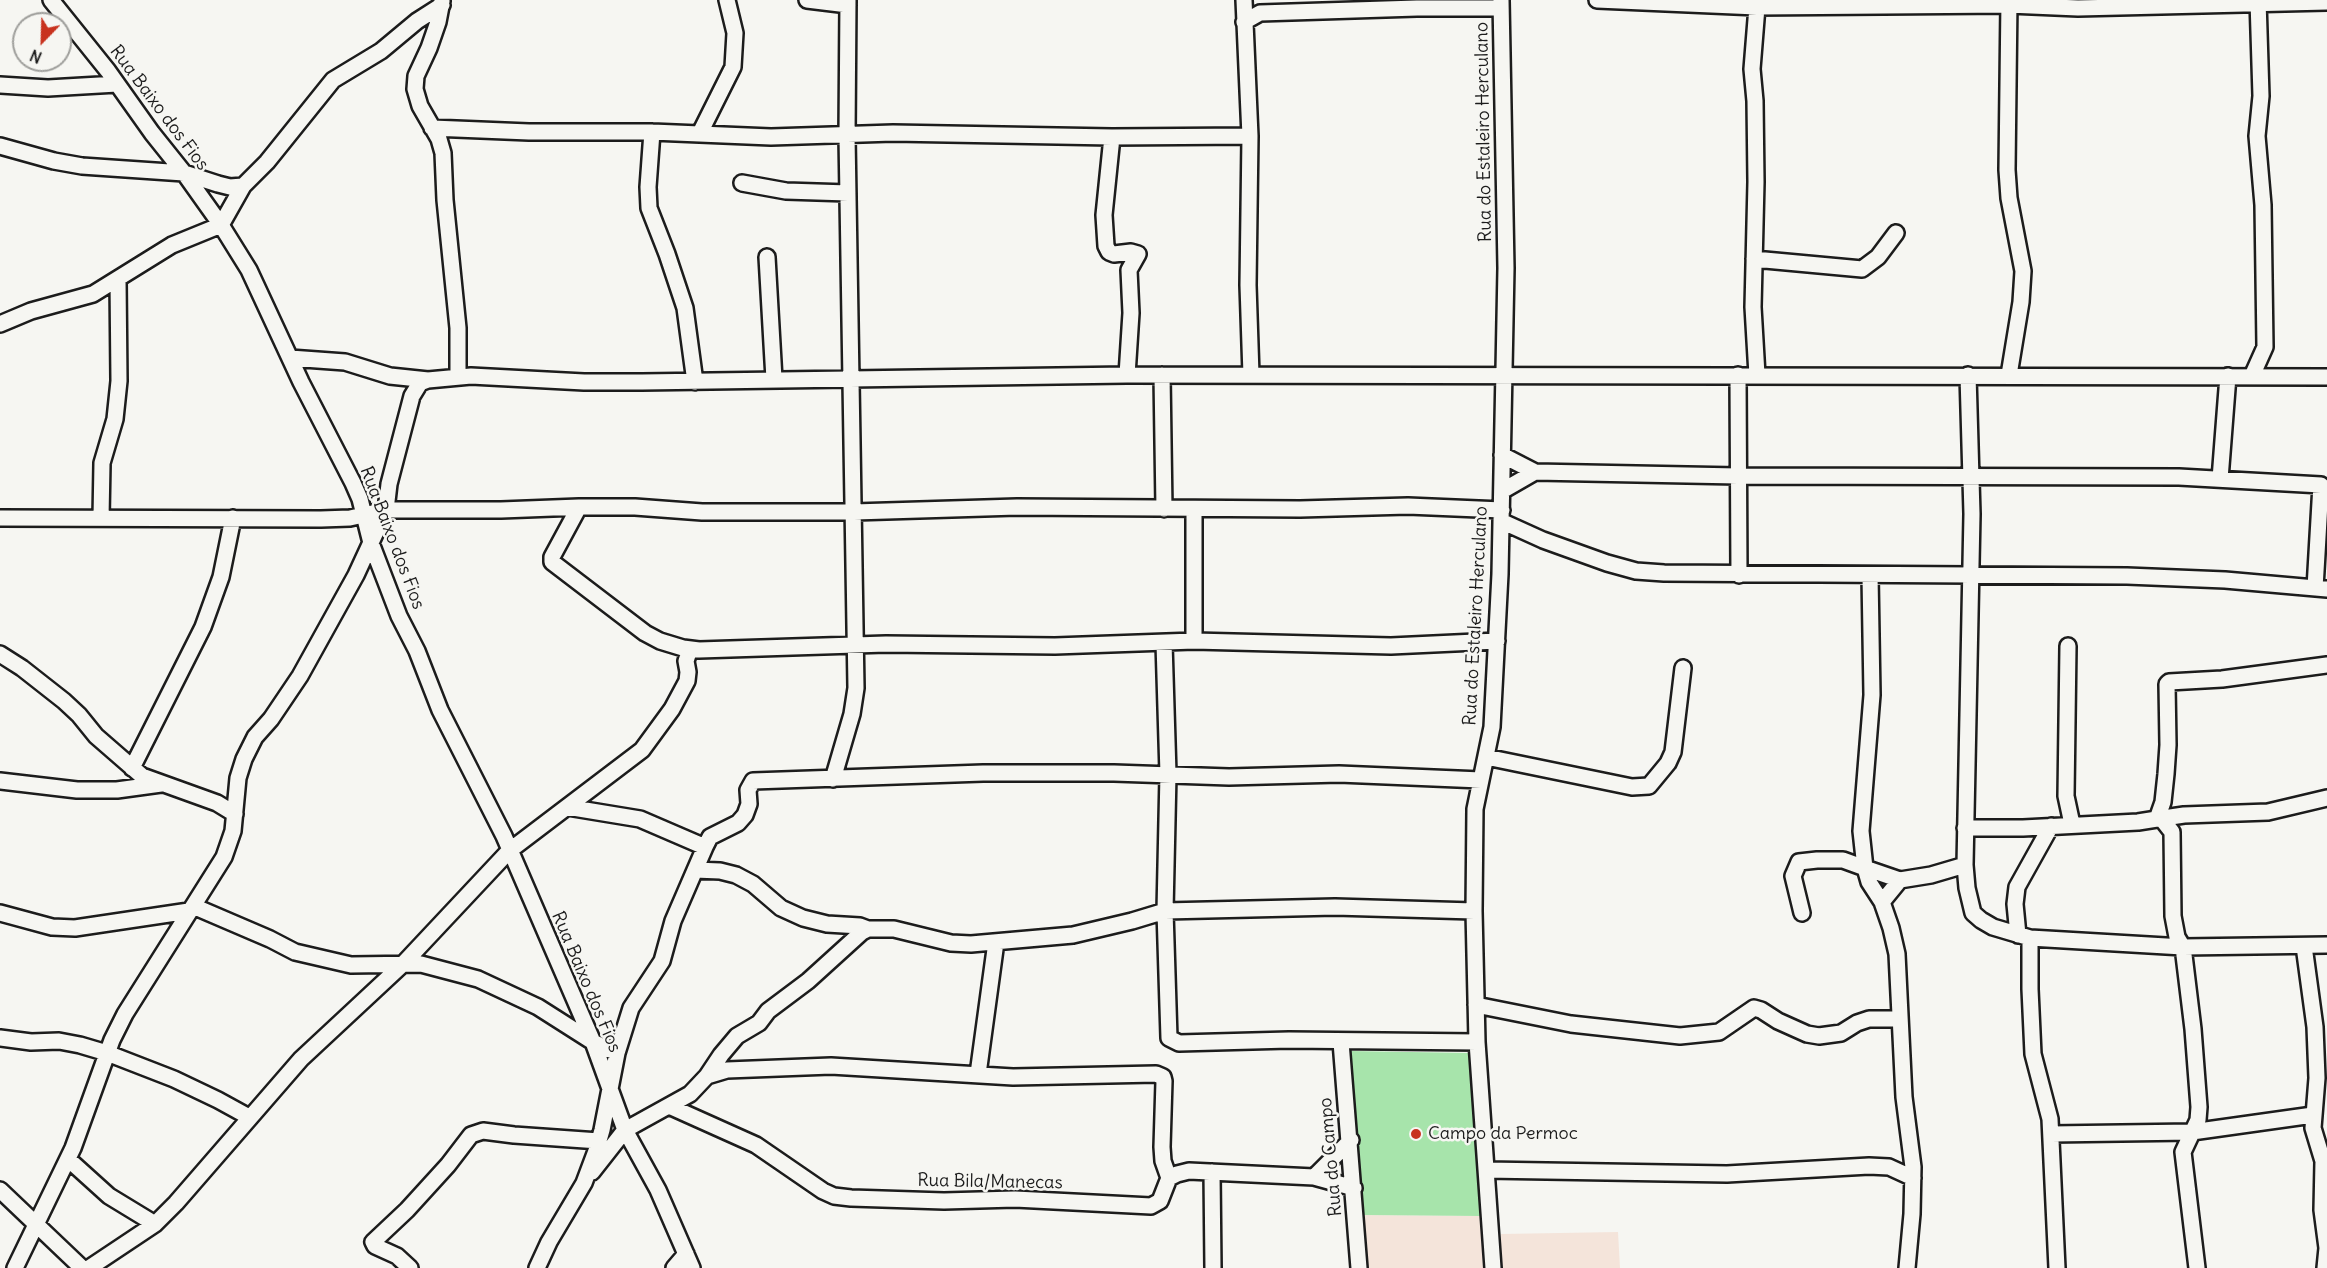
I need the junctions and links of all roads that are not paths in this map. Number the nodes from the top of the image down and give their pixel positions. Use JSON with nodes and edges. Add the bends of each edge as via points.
{"nodes":[{"id":1,"x":51,"y":0,"type":"edge"},
{"id":2,"x":727,"y":0,"type":"edge"},
{"id":3,"x":807,"y":0,"type":"edge"},
{"id":4,"x":1597,"y":0,"type":"edge"},
{"id":5,"x":1244,"y":1,"type":"edge"},
{"id":6,"x":442,"y":2,"type":"edge"},
{"id":7,"x":848,"y":2,"type":"edge"},
{"id":8,"x":2009,"y":2,"type":"edge"},
{"id":9,"x":2327,"y":2,"type":"edge"},
{"id":10,"x":1757,"y":3,"type":"edge"},
{"id":11,"x":2258,"y":3,"type":"edge"},
{"id":12,"x":1501,"y":4,"type":"edge"},
{"id":13,"x":1260,"y":13,"type":"junction"},
{"id":14,"x":1244,"y":22,"type":"junction"},
{"id":15,"x":117,"y":84,"type":"junction"},
{"id":16,"x":0,"y":85,"type":"edge"},
{"id":17,"x":432,"y":128,"type":"junction"},
{"id":18,"x":652,"y":132,"type":"junction"},
{"id":19,"x":700,"y":133,"type":"junction"},
{"id":20,"x":847,"y":136,"type":"junction"},
{"id":21,"x":1250,"y":136,"type":"junction"},
{"id":22,"x":1112,"y":137,"type":"junction"},
{"id":23,"x":0,"y":146,"type":"edge"},
{"id":24,"x":184,"y":173,"type":"junction"},
{"id":25,"x":742,"y":183,"type":"dead end"},
{"id":26,"x":243,"y":186,"type":"junction"},
{"id":27,"x":848,"y":193,"type":"junction"},
{"id":28,"x":221,"y":225,"type":"junction"},
{"id":29,"x":1896,"y":233,"type":"dead end"},
{"id":30,"x":767,"y":257,"type":"dead end"},
{"id":31,"x":1754,"y":259,"type":"junction"},
{"id":32,"x":118,"y":279,"type":"junction"},
{"id":33,"x":0,"y":324,"type":"edge"},
{"id":34,"x":2265,"y":348,"type":"junction"},
{"id":35,"x":290,"y":358,"type":"junction"},
{"id":36,"x":1505,"y":374,"type":"junction"},
{"id":37,"x":1127,"y":375,"type":"junction"},
{"id":38,"x":1162,"y":375,"type":"junction"},
{"id":39,"x":1251,"y":375,"type":"junction"},
{"id":40,"x":1738,"y":375,"type":"junction"},
{"id":41,"x":1757,"y":375,"type":"junction"},
{"id":42,"x":1968,"y":375,"type":"junction"},
{"id":43,"x":2009,"y":375,"type":"junction"},
{"id":44,"x":458,"y":376,"type":"junction"},
{"id":45,"x":2228,"y":376,"type":"junction"},
{"id":46,"x":2252,"y":376,"type":"junction"},
{"id":47,"x":2279,"y":376,"type":"junction"},
{"id":48,"x":2327,"y":377,"type":"edge"},
{"id":49,"x":774,"y":379,"type":"junction"},
{"id":50,"x":428,"y":380,"type":"junction"},
{"id":51,"x":852,"y":380,"type":"junction"},
{"id":52,"x":695,"y":381,"type":"junction"},
{"id":53,"x":1502,"y":455,"type":"junction"},
{"id":54,"x":1535,"y":472,"type":"junction"},
{"id":55,"x":1738,"y":476,"type":"junction"},
{"id":56,"x":1972,"y":476,"type":"junction"},
{"id":57,"x":2220,"y":479,"type":"junction"},
{"id":58,"x":2324,"y":485,"type":"edge"},
{"id":59,"x":1502,"y":491,"type":"junction"},
{"id":60,"x":579,"y":507,"type":"junction"},
{"id":61,"x":1164,"y":509,"type":"junction"},
{"id":62,"x":1194,"y":509,"type":"junction"},
{"id":63,"x":386,"y":510,"type":"junction"},
{"id":64,"x":854,"y":512,"type":"junction"},
{"id":65,"x":1501,"y":515,"type":"junction"},
{"id":66,"x":364,"y":516,"type":"junction"},
{"id":67,"x":101,"y":518,"type":"junction"},
{"id":68,"x":233,"y":518,"type":"junction"},
{"id":69,"x":1,"y":522,"type":"edge"},
{"id":70,"x":371,"y":543,"type":"junction"},
{"id":71,"x":1739,"y":575,"type":"junction"},
{"id":72,"x":1870,"y":575,"type":"junction"},
{"id":73,"x":1971,"y":576,"type":"junction"},
{"id":74,"x":2321,"y":588,"type":"edge"},
{"id":75,"x":1194,"y":641,"type":"junction"},
{"id":76,"x":1497,"y":641,"type":"junction"},
{"id":77,"x":1164,"y":643,"type":"junction"},
{"id":78,"x":857,"y":644,"type":"junction"},
{"id":79,"x":2068,"y":646,"type":"dead end"},
{"id":80,"x":690,"y":649,"type":"junction"},
{"id":81,"x":0,"y":654,"type":"edge"},
{"id":82,"x":2327,"y":665,"type":"edge"},
{"id":83,"x":1683,"y":668,"type":"dead end"},
{"id":84,"x":1486,"y":757,"type":"junction"},
{"id":85,"x":132,"y":768,"type":"junction"},
{"id":86,"x":1168,"y":774,"type":"junction"},
{"id":87,"x":833,"y":778,"type":"junction"},
{"id":88,"x":1481,"y":780,"type":"junction"},
{"id":89,"x":0,"y":781,"type":"edge"},
{"id":90,"x":163,"y":784,"type":"junction"},
{"id":91,"x":2327,"y":798,"type":"edge"},
{"id":92,"x":567,"y":807,"type":"junction"},
{"id":93,"x":235,"y":814,"type":"junction"},
{"id":94,"x":2169,"y":820,"type":"junction"},
{"id":95,"x":2072,"y":824,"type":"junction"},
{"id":96,"x":2051,"y":826,"type":"junction"},
{"id":97,"x":1965,"y":828,"type":"junction"},
{"id":98,"x":705,"y":847,"type":"junction"},
{"id":99,"x":509,"y":851,"type":"junction"},
{"id":100,"x":1965,"y":865,"type":"junction"},
{"id":101,"x":1865,"y":868,"type":"junction"},
{"id":102,"x":695,"y":870,"type":"junction"},
{"id":103,"x":1900,"y":880,"type":"junction"},
{"id":104,"x":1882,"y":902,"type":"junction"},
{"id":105,"x":191,"y":909,"type":"junction"},
{"id":106,"x":1165,"y":910,"type":"junction"},
{"id":107,"x":1474,"y":911,"type":"junction"},
{"id":108,"x":0,"y":913,"type":"edge"},
{"id":109,"x":1802,"y":913,"type":"dead end"},
{"id":110,"x":868,"y":929,"type":"junction"},
{"id":111,"x":2024,"y":936,"type":"junction"},
{"id":112,"x":996,"y":942,"type":"junction"},
{"id":113,"x":2327,"y":945,"type":"edge"},
{"id":114,"x":2304,"y":946,"type":"junction"},
{"id":115,"x":2183,"y":947,"type":"junction"},
{"id":116,"x":403,"y":964,"type":"junction"},
{"id":117,"x":1476,"y":1005,"type":"junction"},
{"id":118,"x":1899,"y":1019,"type":"junction"},
{"id":119,"x":0,"y":1038,"type":"edge"},
{"id":120,"x":593,"y":1042,"type":"junction"},
{"id":121,"x":1341,"y":1042,"type":"junction"},
{"id":122,"x":1477,"y":1042,"type":"junction"},
{"id":123,"x":107,"y":1053,"type":"junction"},
{"id":124,"x":617,"y":1053,"type":"junction"},
{"id":125,"x":978,"y":1074,"type":"junction"},
{"id":126,"x":707,"y":1076,"type":"junction"},
{"id":127,"x":610,"y":1089,"type":"junction"},
{"id":128,"x":669,"y":1106,"type":"junction"},
{"id":129,"x":2313,"y":1115,"type":"junction"},
{"id":130,"x":249,"y":1118,"type":"junction"},
{"id":131,"x":642,"y":1121,"type":"junction"},
{"id":132,"x":625,"y":1130,"type":"junction"},
{"id":133,"x":2192,"y":1132,"type":"junction"},
{"id":134,"x":2051,"y":1134,"type":"junction"},
{"id":135,"x":599,"y":1140,"type":"junction"},
{"id":136,"x":1351,"y":1140,"type":"junction"},
{"id":137,"x":638,"y":1153,"type":"junction"},
{"id":138,"x":68,"y":1160,"type":"junction"},
{"id":139,"x":1486,"y":1170,"type":"junction"},
{"id":140,"x":1212,"y":1172,"type":"junction"},
{"id":141,"x":1314,"y":1177,"type":"junction"},
{"id":142,"x":1169,"y":1178,"type":"junction"},
{"id":143,"x":1913,"y":1178,"type":"junction"},
{"id":144,"x":584,"y":1183,"type":"junction"},
{"id":145,"x":1354,"y":1188,"type":"junction"},
{"id":146,"x":0,"y":1190,"type":"edge"},
{"id":147,"x":35,"y":1224,"type":"junction"},
{"id":148,"x":155,"y":1224,"type":"junction"},
{"id":149,"x":689,"y":1261,"type":"edge"},
{"id":150,"x":15,"y":1268,"type":"edge"},
{"id":151,"x":82,"y":1268,"type":"edge"},
{"id":152,"x":89,"y":1268,"type":"edge"},
{"id":153,"x":410,"y":1268,"type":"edge"},
{"id":154,"x":537,"y":1268,"type":"edge"},
{"id":155,"x":674,"y":1268,"type":"edge"},
{"id":156,"x":1213,"y":1268,"type":"edge"},
{"id":157,"x":1359,"y":1268,"type":"edge"},
{"id":158,"x":1493,"y":1268,"type":"edge"},
{"id":159,"x":1907,"y":1268,"type":"edge"},
{"id":160,"x":2057,"y":1268,"type":"edge"},
{"id":161,"x":2197,"y":1268,"type":"edge"},
{"id":162,"x":2325,"y":1268,"type":"edge"}],
"edges":[{"from":1,"to":15,"type":"street","name":"Rua Baixo dos Fios"},
{"from":2,"to":19,"type":"street","via":[[735,33],[733,67]]},
{"from":3,"to":7,"type":"street"},
{"from":4,"to":10,"type":"street"},
{"from":5,"to":13,"type":"street"},
{"from":5,"to":14,"type":"street"},
{"from":6,"to":17,"type":"street","via":[[415,88]]},
{"from":6,"to":26,"type":"street","via":[[381,51],[333,80]]},
{"from":7,"to":20,"type":"street"},
{"from":8,"to":10,"type":"street"},
{"from":8,"to":11,"type":"street","via":[[2078,8]]},
{"from":8,"to":43,"type":"street","via":[[2007,170],[2023,271]]},
{"from":9,"to":11,"type":"street"},
{"from":10,"to":31,"type":"street","via":[[1752,69]]},
{"from":11,"to":34,"type":"street","via":[[2261,96],[2257,136],[2263,205]]},
{"from":12,"to":13,"type":"street"},
{"from":12,"to":36,"type":"street","name":"Rua do Estaleiro Herculano"},
{"from":13,"to":14,"type":"street"},
{"from":14,"to":21,"type":"street"},
{"from":15,"to":16,"type":"street","via":[[48,88]]},
{"from":15,"to":24,"type":"street","name":"Rua Baixo dos Fios"},
{"from":17,"to":18,"type":"street"},
{"from":17,"to":44,"type":"street","via":[[444,153],[458,328]]},
{"from":18,"to":19,"type":"street"},
{"from":18,"to":52,"type":"street","via":[[649,208],[685,308]]},
{"from":19,"to":20,"type":"street"},
{"from":20,"to":22,"type":"street","via":[[904,133]]},
{"from":20,"to":27,"type":"street"},
{"from":21,"to":22,"type":"street"},
{"from":21,"to":39,"type":"street"},
{"from":22,"to":37,"type":"street","via":[[1104,215],[1106,246],[1114,254],[1137,254],[1129,270]]},
{"from":23,"to":24,"type":"street","via":[[82,166]]},
{"from":24,"to":26,"type":"street","via":[[230,187]]},
{"from":24,"to":28,"type":"street","name":"Rua Baixo dos Fios"},
{"from":25,"to":27,"type":"street","via":[[786,191]]},
{"from":26,"to":28,"type":"street"},
{"from":27,"to":51,"type":"street"},
{"from":28,"to":32,"type":"street","via":[[172,244]]},
{"from":28,"to":35,"type":"street","name":"Rua Baixo dos Fios","via":[[249,270]]},
{"from":29,"to":31,"type":"street","via":[[1878,257],[1862,269]]},
{"from":30,"to":49,"type":"street"},
{"from":31,"to":41,"type":"street"},
{"from":32,"to":33,"type":"street","via":[[93,294]]},
{"from":32,"to":67,"type":"street","via":[[119,381],[115,419],[102,463]]},
{"from":34,"to":46,"type":"street"},
{"from":34,"to":47,"type":"street"},
{"from":35,"to":50,"type":"street","via":[[345,362],[390,376]]},
{"from":35,"to":66,"type":"street","name":"Rua Baixo dos Fios","via":[[353,483]]},
{"from":36,"to":39,"type":"street"},
{"from":36,"to":40,"type":"street"},
{"from":36,"to":53,"type":"street","name":"Rua do Estaleiro Herculano"},
{"from":37,"to":38,"type":"street"},
{"from":37,"to":51,"type":"street"},
{"from":38,"to":39,"type":"street"},
{"from":38,"to":61,"type":"street"},
{"from":40,"to":41,"type":"street"},
{"from":40,"to":55,"type":"street"},
{"from":41,"to":42,"type":"street"},
{"from":42,"to":43,"type":"street"},
{"from":42,"to":56,"type":"street"},
{"from":43,"to":45,"type":"street"},
{"from":44,"to":50,"type":"street"},
{"from":44,"to":52,"type":"street","via":[[584,382]]},
{"from":45,"to":46,"type":"street"},
{"from":45,"to":57,"type":"street"},
{"from":46,"to":47,"type":"street"},
{"from":47,"to":48,"type":"street"},
{"from":49,"to":51,"type":"street"},
{"from":49,"to":52,"type":"street"},
{"from":50,"to":63,"type":"street","via":[[420,383],[412,396],[390,476]]},
{"from":51,"to":64,"type":"street"},
{"from":53,"to":54,"type":"street"},
{"from":53,"to":59,"type":"street","name":"Rua do Estaleiro Herculano"},
{"from":54,"to":55,"type":"street"},
{"from":54,"to":59,"type":"street"},
{"from":55,"to":56,"type":"street"},
{"from":55,"to":71,"type":"street"},
{"from":56,"to":57,"type":"street"},
{"from":56,"to":73,"type":"street"},
{"from":57,"to":58,"type":"street"},
{"from":58,"to":74,"type":"street"},
{"from":59,"to":65,"type":"street","name":"Rua do Estaleiro Herculano"},
{"from":60,"to":63,"type":"street"},
{"from":60,"to":64,"type":"street"},
{"from":60,"to":80,"type":"street","via":[[552,561],[645,633]]},
{"from":61,"to":62,"type":"street"},
{"from":61,"to":64,"type":"street","via":[[1017,507]]},
{"from":62,"to":65,"type":"street","via":[[1408,506]]},
{"from":62,"to":75,"type":"street"},
{"from":63,"to":66,"type":"street"},
{"from":63,"to":70,"type":"street"},
{"from":64,"to":78,"type":"street"},
{"from":65,"to":71,"type":"street","via":[[1543,540],[1636,571]]},
{"from":65,"to":76,"type":"street","name":"Rua do Estaleiro Herculano"},
{"from":66,"to":68,"type":"street"},
{"from":66,"to":70,"type":"street","name":"Rua Baixo dos Fios"},
{"from":67,"to":68,"type":"street"},
{"from":67,"to":69,"type":"street"},
{"from":68,"to":85,"type":"street","via":[[220,577],[203,627]]},
{"from":70,"to":93,"type":"street","via":[[336,615],[300,676],[255,737],[238,778]]},
{"from":70,"to":99,"type":"street","name":"Rua Baixo dos Fios","via":[[440,710]]},
{"from":71,"to":72,"type":"street"},
{"from":72,"to":73,"type":"street"},
{"from":72,"to":101,"type":"street","via":[[1872,695],[1861,831]]},
{"from":73,"to":74,"type":"street","via":[[2127,576]]},
{"from":73,"to":97,"type":"street"},
{"from":75,"to":76,"type":"street","via":[[1391,646]]},
{"from":75,"to":77,"type":"street"},
{"from":76,"to":84,"type":"street","name":"Rua do Estaleiro Herculano","via":[[1495,694]]},
{"from":77,"to":78,"type":"street"},
{"from":77,"to":86,"type":"street"},
{"from":78,"to":80,"type":"street"},
{"from":78,"to":87,"type":"street","via":[[855,701]]},
{"from":79,"to":95,"type":"street","via":[[2066,796]]},
{"from":80,"to":92,"type":"street","via":[[687,681],[647,744]]},
{"from":81,"to":85,"type":"street","via":[[64,702]]},
{"from":82,"to":94,"type":"street","via":[[2169,682],[2163,802]]},
{"from":83,"to":84,"type":"street","via":[[1673,752],[1649,786],[1632,787]]},
{"from":84,"to":88,"type":"street","name":"Rua do Estaleiro Herculano"},
{"from":85,"to":90,"type":"street"},
{"from":86,"to":87,"type":"street","via":[[983,773]]},
{"from":86,"to":88,"type":"street","via":[[1339,774]]},
{"from":86,"to":106,"type":"street"},
{"from":87,"to":98,"type":"street","via":[[753,781],[745,815],[738,823],[710,837]]},
{"from":88,"to":107,"type":"street","name":"Rua do Estaleiro Herculano","via":[[1475,809]]},
{"from":89,"to":90,"type":"street","via":[[77,790]]},
{"from":90,"to":93,"type":"street","via":[[217,803]]},
{"from":91,"to":94,"type":"street","via":[[2262,812]]},
{"from":92,"to":98,"type":"street","via":[[640,819]]},
{"from":92,"to":99,"type":"street"},
{"from":93,"to":105,"type":"street","via":[[224,858]]},
{"from":94,"to":95,"type":"street"},
{"from":94,"to":115,"type":"street","via":[[2173,916]]},
{"from":95,"to":96,"type":"street"},
{"from":96,"to":97,"type":"street"},
{"from":96,"to":111,"type":"street","via":[[2017,887],[2016,903]]},
{"from":97,"to":100,"type":"street"},
{"from":98,"to":102,"type":"street"},
{"from":99,"to":116,"type":"street"},
{"from":99,"to":120,"type":"street","name":"Rua Baixo dos Fios"},
{"from":100,"to":103,"type":"street"},
{"from":100,"to":111,"type":"street","via":[[1973,913],[1993,927]]},
{"from":101,"to":103,"type":"street"},
{"from":101,"to":104,"type":"street"},
{"from":101,"to":109,"type":"street","via":[[1843,861],[1799,862],[1793,876]]},
{"from":102,"to":110,"type":"street","via":[[736,875],[781,908],[803,918]]},
{"from":102,"to":124,"type":"street","via":[[673,921],[662,961],[631,1008]]},
{"from":103,"to":104,"type":"street"},
{"from":104,"to":118,"type":"street","via":[[1897,954]]},
{"from":105,"to":108,"type":"street","via":[[75,928],[52,927]]},
{"from":105,"to":116,"type":"street","via":[[295,952],[351,965]]},
{"from":105,"to":123,"type":"street","via":[[125,1014]]},
{"from":106,"to":107,"type":"street"},
{"from":106,"to":112,"type":"street","via":[[1073,935]]},
{"from":106,"to":121,"type":"street","via":[[1167,1023],[1172,1041]]},
{"from":107,"to":117,"type":"street","name":"Rua do Estaleiro Herculano"},
{"from":110,"to":112,"type":"street","via":[[894,929],[958,944]]},
{"from":110,"to":126,"type":"street","via":[[768,1011],[759,1023],[737,1036]]},
{"from":111,"to":115,"type":"street"},
{"from":111,"to":134,"type":"street","via":[[2033,1054],[2046,1098]]},
{"from":112,"to":125,"type":"street"},
{"from":113,"to":114,"type":"street"},
{"from":114,"to":115,"type":"street"},
{"from":114,"to":129,"type":"street","via":[[2315,1027],[2317,1078]]},
{"from":115,"to":133,"type":"street","via":[[2199,1107]]},
{"from":116,"to":120,"type":"street","via":[[421,964],[499,987],[548,1012]]},
{"from":116,"to":130,"type":"street","via":[[301,1059]]},
{"from":117,"to":118,"type":"street","via":[[1571,1024],[1673,1036],[1719,1032],[1754,1008],[1819,1036],[1841,1033],[1869,1019]]},
{"from":117,"to":122,"type":"street","name":"Rua do Estaleiro Herculano"},
{"from":118,"to":143,"type":"street"},
{"from":119,"to":123,"type":"street","via":[[58,1041]]},
{"from":120,"to":124,"type":"street"},
{"from":120,"to":127,"type":"street","name":"Rua Baixo dos Fios"},
{"from":121,"to":122,"type":"street"},
{"from":121,"to":136,"type":"street","name":"Rua do Campo"},
{"from":122,"to":139,"type":"street","name":"Rua do Estaleiro Herculano"},
{"from":123,"to":130,"type":"street","via":[[174,1079]]},
{"from":123,"to":138,"type":"street"},
{"from":124,"to":127,"type":"street"},
{"from":125,"to":126,"type":"street","via":[[831,1066],[727,1070]]},
{"from":125,"to":142,"type":"street","via":[[1161,1076],[1163,1161]]},
{"from":126,"to":128,"type":"street","via":[[690,1094]]},
{"from":127,"to":132,"type":"street","name":"Rua Baixo dos Fios"},
{"from":127,"to":135,"type":"street"},
{"from":128,"to":131,"type":"street"},
{"from":128,"to":142,"type":"street","name":"Rua Bila/Manecas","via":[[756,1145],[834,1196],[1151,1206],[1160,1201]]},
{"from":129,"to":133,"type":"street"},
{"from":129,"to":162,"type":"street","via":[[2323,1161]]},
{"from":130,"to":148,"type":"street"},
{"from":131,"to":132,"type":"street"},
{"from":131,"to":137,"type":"street"},
{"from":132,"to":137,"type":"street","name":"Rua Baixo dos Fios"},
{"from":132,"to":144,"type":"street"},
{"from":133,"to":134,"type":"street"},
{"from":133,"to":161,"type":"street","via":[[2183,1152]]},
{"from":134,"to":160,"type":"street"},
{"from":135,"to":144,"type":"street"},
{"from":135,"to":153,"type":"street","via":[[483,1131],[471,1135],[407,1210],[373,1242]]},
{"from":136,"to":141,"type":"street"},
{"from":136,"to":145,"type":"street","name":"Rua do Campo"},
{"from":137,"to":149,"type":"street"},
{"from":138,"to":147,"type":"street"},
{"from":138,"to":148,"type":"street","via":[[110,1196]]},
{"from":139,"to":143,"type":"street","via":[[1727,1174],[1869,1166],[1893,1168]]},
{"from":139,"to":158,"type":"street","name":"Rua do Estaleiro Herculano"},
{"from":140,"to":141,"type":"street"},
{"from":140,"to":142,"type":"street","via":[[1189,1171]]},
{"from":140,"to":156,"type":"street"},
{"from":141,"to":145,"type":"street"},
{"from":143,"to":159,"type":"street"},
{"from":144,"to":154,"type":"street"},
{"from":145,"to":157,"type":"street","name":"Rua do Campo"},
{"from":146,"to":147,"type":"street"},
{"from":147,"to":150,"type":"street"},
{"from":147,"to":151,"type":"street"},
{"from":148,"to":152,"type":"street"},
{"from":149,"to":155,"type":"street"}]}
